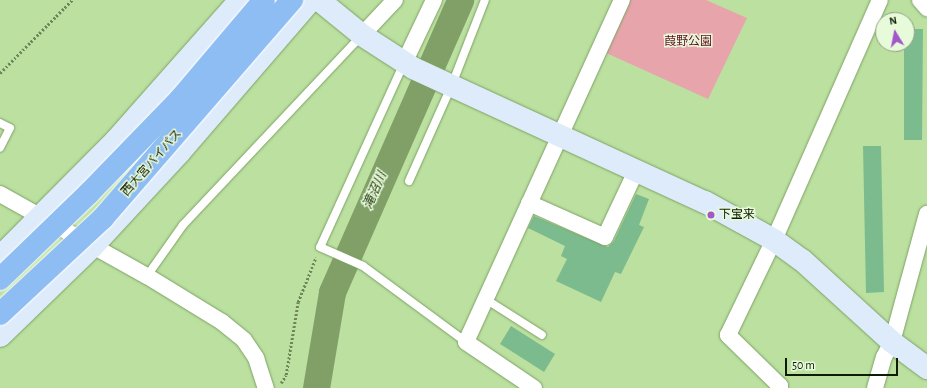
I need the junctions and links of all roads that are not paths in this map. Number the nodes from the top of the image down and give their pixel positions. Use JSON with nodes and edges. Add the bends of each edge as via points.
{"nodes":[{"id":1,"x":240,"y":0,"type":"edge"},
{"id":2,"x":264,"y":0,"type":"edge"},
{"id":3,"x":292,"y":0,"type":"edge"},
{"id":4,"x":311,"y":0,"type":"edge"},
{"id":5,"x":319,"y":0,"type":"edge"},
{"id":6,"x":395,"y":0,"type":"edge"},
{"id":7,"x":434,"y":0,"type":"edge"},
{"id":8,"x":485,"y":0,"type":"edge"},
{"id":9,"x":622,"y":0,"type":"edge"},
{"id":10,"x":880,"y":0,"type":"edge"},
{"id":11,"x":920,"y":0,"type":"edge"},
{"id":12,"x":927,"y":8,"type":"edge"},
{"id":13,"x":362,"y":35,"type":"junction"},
{"id":14,"x":408,"y":66,"type":"junction"},
{"id":15,"x":446,"y":85,"type":"junction"},
{"id":16,"x":0,"y":123,"type":"edge"},
{"id":17,"x":559,"y":136,"type":"junction"},
{"id":18,"x":0,"y":148,"type":"edge"},
{"id":19,"x":636,"y":171,"type":"junction"},
{"id":20,"x":409,"y":181,"type":"dead end"},
{"id":21,"x":0,"y":194,"type":"edge"},
{"id":22,"x":529,"y":203,"type":"junction"},
{"id":23,"x":927,"y":214,"type":"edge"},
{"id":24,"x":41,"y":218,"type":"junction"},
{"id":25,"x":774,"y":240,"type":"junction"},
{"id":26,"x":93,"y":246,"type":"junction"},
{"id":27,"x":0,"y":257,"type":"edge"},
{"id":28,"x":147,"y":276,"type":"junction"},
{"id":29,"x":0,"y":279,"type":"edge"},
{"id":30,"x":487,"y":300,"type":"junction"},
{"id":31,"x":0,"y":314,"type":"edge"},
{"id":32,"x":542,"y":335,"type":"dead end"},
{"id":33,"x":0,"y":336,"type":"edge"},
{"id":34,"x":466,"y":342,"type":"junction"},
{"id":35,"x":892,"y":342,"type":"junction"},
{"id":36,"x":927,"y":368,"type":"edge"},
{"id":37,"x":266,"y":388,"type":"edge"},
{"id":38,"x":534,"y":388,"type":"edge"},
{"id":39,"x":778,"y":388,"type":"edge"},
{"id":40,"x":876,"y":388,"type":"edge"}],
"edges":[{"from":1,"to":24,"type":"street","via":[[117,139]]},
{"from":2,"to":29,"type":"highway","name":"西大宮バイパス","bridge":true,"via":[[181,98],[89,193]]},
{"from":3,"to":31,"type":"highway","name":"西大宮バイパス","bridge":true,"via":[[103,218]]},
{"from":4,"to":26,"type":"street","via":[[179,153]]},
{"from":5,"to":13,"type":"street"},
{"from":6,"to":13,"type":"street"},
{"from":7,"to":14,"type":"street"},
{"from":8,"to":15,"type":"lane"},
{"from":9,"to":17,"type":"street"},
{"from":10,"to":25,"type":"street"},
{"from":11,"to":12,"type":"street"},
{"from":13,"to":14,"type":"street"},
{"from":13,"to":28,"type":"lane","via":[[183,225]]},
{"from":14,"to":15,"type":"street"},
{"from":14,"to":34,"type":"lane","via":[[323,249],[363,266]]},
{"from":15,"to":17,"type":"street"},
{"from":15,"to":20,"type":"lane"},
{"from":16,"to":18,"type":"lane","via":[[10,128]]},
{"from":17,"to":19,"type":"street"},
{"from":17,"to":22,"type":"street"},
{"from":19,"to":22,"type":"street","via":[[605,238]]},
{"from":19,"to":25,"type":"street","via":[[712,205]]},
{"from":21,"to":24,"type":"street"},
{"from":22,"to":30,"type":"street"},
{"from":23,"to":35,"type":"street"},
{"from":24,"to":26,"type":"street"},
{"from":24,"to":27,"type":"street"},
{"from":25,"to":35,"type":"street","via":[[830,284]]},
{"from":25,"to":39,"type":"street","via":[[728,335],[780,386]]},
{"from":26,"to":28,"type":"street"},
{"from":26,"to":33,"type":"street"},
{"from":28,"to":37,"type":"street","via":[[222,322],[244,340],[256,358]]},
{"from":30,"to":32,"type":"lane"},
{"from":30,"to":34,"type":"street"},
{"from":34,"to":38,"type":"street"},
{"from":35,"to":36,"type":"street"},
{"from":35,"to":40,"type":"street","via":[[884,357]]}]}
